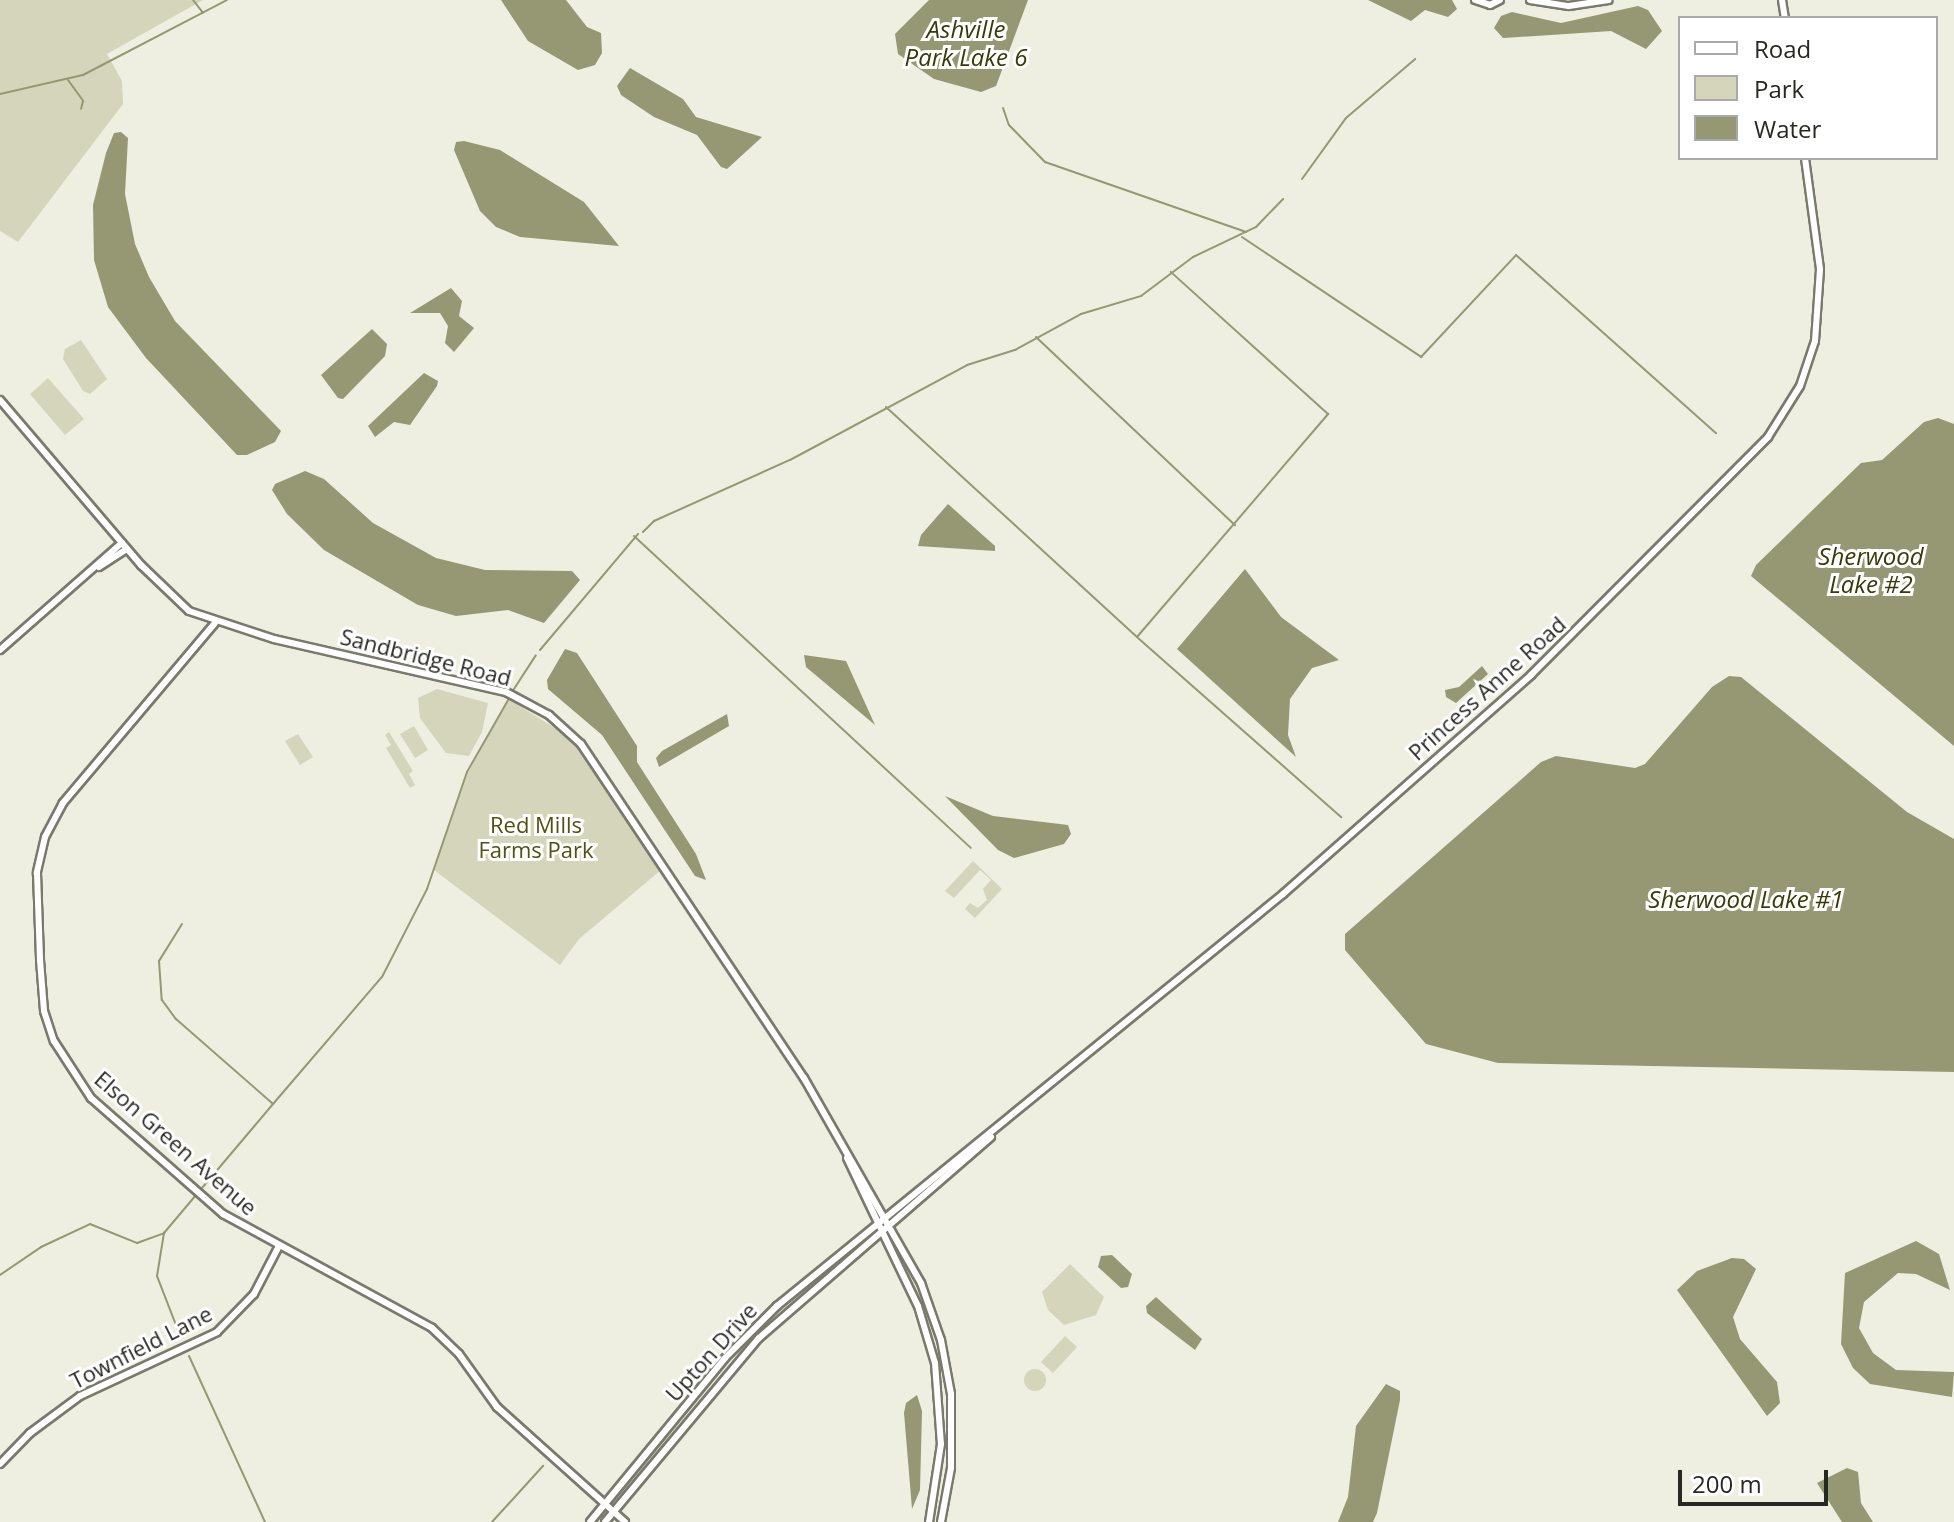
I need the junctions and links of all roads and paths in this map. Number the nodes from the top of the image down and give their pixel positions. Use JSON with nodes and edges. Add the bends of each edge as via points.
{"nodes":[{"id":1,"x":1475,"y":0,"type":"edge"},
{"id":2,"x":1500,"y":0,"type":"edge"},
{"id":3,"x":1530,"y":0,"type":"edge"},
{"id":4,"x":1609,"y":0,"type":"edge"},
{"id":5,"x":1805,"y":160,"type":"edge"},
{"id":6,"x":0,"y":400,"type":"edge"},
{"id":7,"x":125,"y":546,"type":"junction"},
{"id":8,"x":215,"y":623,"type":"junction"},
{"id":9,"x":0,"y":650,"type":"edge"},
{"id":10,"x":847,"y":1156,"type":"junction"},
{"id":11,"x":888,"y":1222,"type":"junction"},
{"id":12,"x":877,"y":1225,"type":"junction"},
{"id":13,"x":881,"y":1233,"type":"junction"},
{"id":14,"x":279,"y":1246,"type":"junction"},
{"id":15,"x":0,"y":1464,"type":"edge"},
{"id":16,"x":605,"y":1504,"type":"junction"},
{"id":17,"x":613,"y":1511,"type":"junction"},
{"id":18,"x":590,"y":1522,"type":"edge"},
{"id":19,"x":605,"y":1522,"type":"edge"},
{"id":20,"x":625,"y":1522,"type":"edge"},
{"id":21,"x":929,"y":1522,"type":"edge"},
{"id":22,"x":941,"y":1522,"type":"edge"}],
"edges":[{"from":1,"to":2,"type":"main road","via":[[1490,5]]},
{"from":3,"to":4,"type":"main road","via":[[1569,6]]},
{"from":5,"to":11,"type":"main road","name":"Princess Anne Road","via":[[1820,304],[1804,375],[1773,431],[1531,675],[1283,894]]},
{"from":6,"to":7,"type":"main road","name":"Sandbridge Road"},
{"from":7,"to":8,"type":"main road","name":"Sandbridge Road","via":[[180,605]]},
{"from":7,"to":9,"type":"main road"},
{"from":8,"to":10,"type":"main road","name":"Sandbridge Road","via":[[490,687],[560,724],[596,763],[804,1078]]},
{"from":8,"to":14,"type":"main road","name":"Elson Green Avenue","via":[[49,827],[37,887],[42,997],[54,1041],[82,1088],[223,1214]]},
{"from":10,"to":11,"type":"main road","name":"Sandbridge Road"},
{"from":10,"to":12,"type":"main road","name":"Sandbridge Road"},
{"from":11,"to":12,"type":"main road","name":"Princess Anne Road"},
{"from":11,"to":13,"type":"main road","name":"Upton Drive"},
{"from":11,"to":22,"type":"main road","via":[[925,1293],[946,1361],[952,1450]]},
{"from":12,"to":13,"type":"main road"},
{"from":12,"to":16,"type":"main road","name":"Upton Drive","via":[[742,1340]]},
{"from":13,"to":17,"type":"main road","name":"Upton Drive","via":[[743,1354]]},
{"from":13,"to":21,"type":"main road","via":[[918,1306],[937,1373],[941,1444]]},
{"from":14,"to":15,"type":"main road","name":"Townfield Lane","via":[[254,1294],[217,1332],[80,1396],[30,1433]]},
{"from":14,"to":16,"type":"main road","name":"Elson Green Avenue","via":[[432,1328],[459,1354],[497,1407]]},
{"from":16,"to":17,"type":"main road","name":"Elson Green Avenue"},
{"from":16,"to":18,"type":"main road","name":"Upton Drive"},
{"from":17,"to":19,"type":"main road","name":"Upton Drive"},
{"from":17,"to":20,"type":"main road","name":"Elson Green Avenue"}]}
